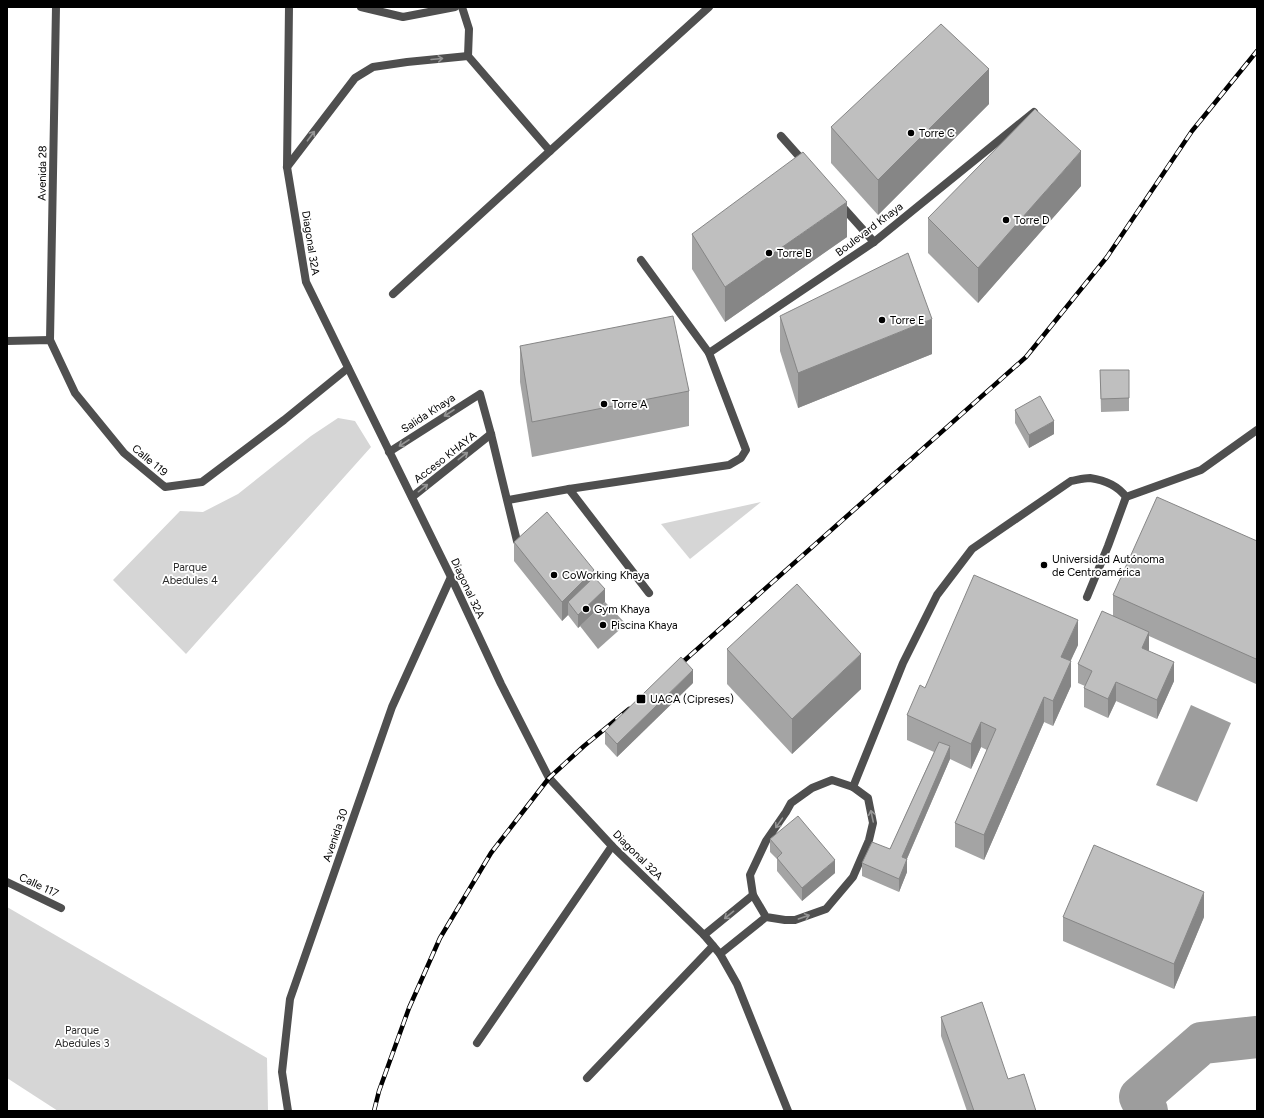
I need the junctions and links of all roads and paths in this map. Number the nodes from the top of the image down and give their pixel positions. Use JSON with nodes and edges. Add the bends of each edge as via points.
{"nodes":[{"id":1,"x":56,"y":7,"type":"edge"},
{"id":2,"x":289,"y":7,"type":"edge"},
{"id":3,"x":361,"y":7,"type":"edge"},
{"id":4,"x":455,"y":7,"type":"edge"},
{"id":5,"x":462,"y":7,"type":"edge"},
{"id":6,"x":709,"y":7,"type":"edge"},
{"id":7,"x":468,"y":56,"type":"junction"},
{"id":8,"x":1034,"y":112,"type":"edge"},
{"id":9,"x":781,"y":136,"type":"dead end"},
{"id":10,"x":550,"y":151,"type":"junction"},
{"id":11,"x":287,"y":167,"type":"junction"},
{"id":12,"x":812,"y":171,"type":"edge"},
{"id":13,"x":833,"y":195,"type":"edge"},
{"id":14,"x":874,"y":242,"type":"junction"},
{"id":15,"x":641,"y":260,"type":"dead end"},
{"id":16,"x":393,"y":294,"type":"dead end"},
{"id":17,"x":50,"y":340,"type":"junction"},
{"id":18,"x":7,"y":341,"type":"edge"},
{"id":19,"x":709,"y":353,"type":"junction"},
{"id":20,"x":348,"y":368,"type":"junction"},
{"id":21,"x":1257,"y":430,"type":"edge"},
{"id":22,"x":491,"y":434,"type":"junction"},
{"id":23,"x":389,"y":452,"type":"junction"},
{"id":24,"x":569,"y":489,"type":"junction"},
{"id":25,"x":412,"y":497,"type":"junction"},
{"id":26,"x":1126,"y":497,"type":"junction"},
{"id":27,"x":508,"y":500,"type":"junction"},
{"id":28,"x":517,"y":541,"type":"edge"},
{"id":29,"x":451,"y":577,"type":"junction"},
{"id":30,"x":649,"y":593,"type":"dead end"},
{"id":31,"x":1087,"y":597,"type":"dead end"},
{"id":32,"x":853,"y":787,"type":"junction"},
{"id":33,"x":612,"y":846,"type":"junction"},
{"id":34,"x":7,"y":882,"type":"edge"},
{"id":35,"x":753,"y":895,"type":"junction"},
{"id":36,"x":61,"y":908,"type":"dead end"},
{"id":37,"x":766,"y":917,"type":"junction"},
{"id":38,"x":704,"y":935,"type":"junction"},
{"id":39,"x":713,"y":946,"type":"junction"},
{"id":40,"x":720,"y":954,"type":"junction"},
{"id":41,"x":477,"y":1043,"type":"dead end"},
{"id":42,"x":587,"y":1078,"type":"dead end"},
{"id":43,"x":288,"y":1111,"type":"edge"},
{"id":44,"x":788,"y":1111,"type":"edge"}],
"edges":[{"from":1,"to":17,"type":"street","name":"Avenida 28"},
{"from":2,"to":11,"type":"street","name":"Diagonal 32A"},
{"from":3,"to":4,"type":"street","via":[[403,16]]},
{"from":5,"to":7,"type":"street","via":[[469,29]]},
{"from":6,"to":10,"type":"street"},
{"from":7,"to":10,"type":"street"},
{"from":11,"to":7,"type":"street","one_way":true,"via":[[356,78],[374,68]]},
{"from":8,"to":14,"type":"street","name":"Boulevard Khaya"},
{"from":9,"to":12,"type":"street"},
{"from":10,"to":16,"type":"street"},
{"from":11,"to":20,"type":"street","name":"Diagonal 32A","via":[[306,282]]},
{"from":13,"to":14,"type":"street"},
{"from":14,"to":19,"type":"street","name":"Boulevard Khaya"},
{"from":15,"to":19,"type":"street"},
{"from":17,"to":18,"type":"street"},
{"from":17,"to":20,"type":"street","name":"Calle 119","via":[[75,393],[124,453],[165,487],[202,482]]},
{"from":19,"to":24,"type":"street","via":[[746,450],[741,458],[729,465]]},
{"from":20,"to":23,"type":"street","name":"Diagonal 32A"},
{"from":21,"to":26,"type":"street","via":[[1201,470]]},
{"from":22,"to":23,"type":"street","name":"Salida Khaya","one_way":true,"via":[[480,394]]},
{"from":25,"to":22,"type":"street","name":"Acceso KHAYA","one_way":true},
{"from":22,"to":27,"type":"street"},
{"from":23,"to":25,"type":"street","name":"Diagonal 32A"},
{"from":24,"to":27,"type":"street"},
{"from":24,"to":30,"type":"street"},
{"from":25,"to":29,"type":"street","name":"Diagonal 32A"},
{"from":26,"to":31,"type":"street"},
{"from":26,"to":32,"type":"street","via":[[1121,490],[1110,484],[1090,478],[1071,481],[972,549],[937,595],[903,663]]},
{"from":27,"to":28,"type":"street"},
{"from":29,"to":33,"type":"street","name":"Diagonal 32A","via":[[549,778]]},
{"from":29,"to":43,"type":"street","name":"Avenida 30","via":[[392,707],[290,999],[282,1072]]},
{"from":32,"to":35,"type":"street","one_way":true,"via":[[832,780],[812,788],[791,803],[766,841],[750,875]]},
{"from":37,"to":32,"type":"street","one_way":true,"via":[[795,920],[826,909],[853,877],[869,840],[873,823],[868,798]]},
{"from":33,"to":38,"type":"street","name":"Diagonal 32A"},
{"from":33,"to":41,"type":"street"},
{"from":34,"to":36,"type":"street","name":"Calle 117"},
{"from":35,"to":37,"type":"street"},
{"from":35,"to":38,"type":"street","one_way":true},
{"from":37,"to":40,"type":"street"},
{"from":38,"to":39,"type":"street","name":"Diagonal 32A"},
{"from":39,"to":40,"type":"street","name":"Diagonal 32A"},
{"from":39,"to":42,"type":"street"},
{"from":40,"to":44,"type":"street","name":"Diagonal 32A","via":[[737,984]]}]}
